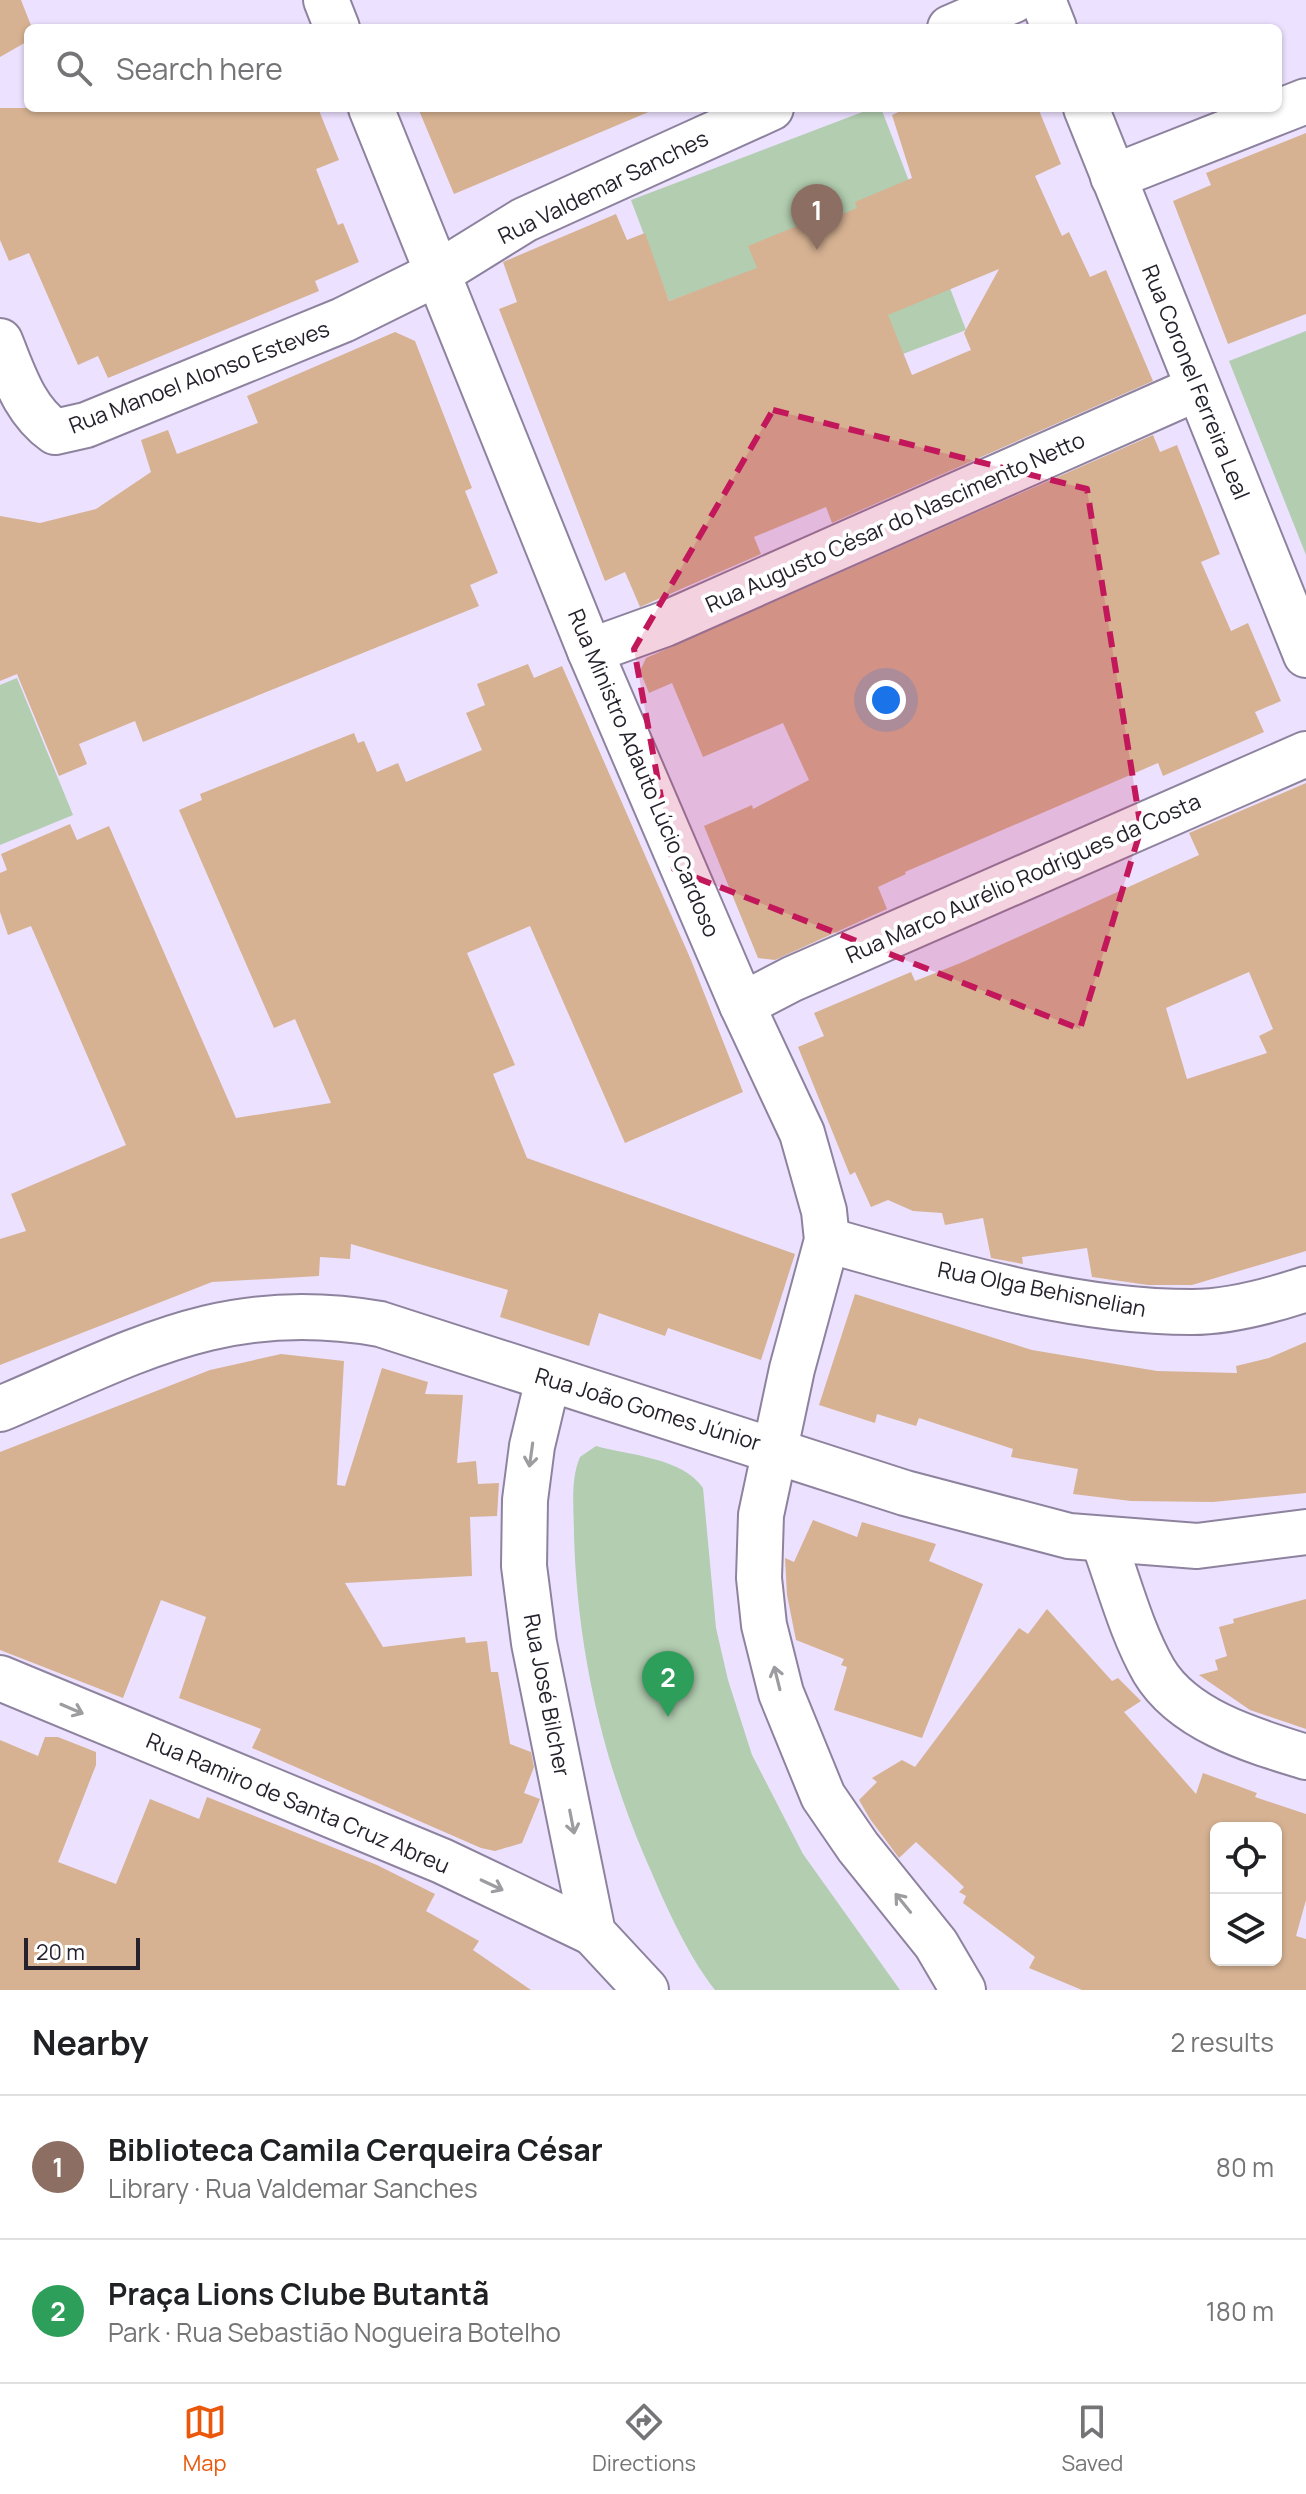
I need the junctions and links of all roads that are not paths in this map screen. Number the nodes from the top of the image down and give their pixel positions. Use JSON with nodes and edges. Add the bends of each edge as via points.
{"nodes":[{"id":1,"x":326,"y":0,"type":"edge"},
{"id":2,"x":1014,"y":0,"type":"edge"},
{"id":3,"x":1043,"y":0,"type":"edge"},
{"id":4,"x":335,"y":24,"type":"edge"},
{"id":5,"x":959,"y":24,"type":"edge"},
{"id":6,"x":1052,"y":24,"type":"edge"},
{"id":7,"x":1306,"y":101,"type":"edge"},
{"id":8,"x":1282,"y":110,"type":"edge"},
{"id":9,"x":373,"y":112,"type":"edge"},
{"id":10,"x":762,"y":112,"type":"edge"},
{"id":11,"x":1088,"y":112,"type":"edge"},
{"id":12,"x":1278,"y":112,"type":"edge"},
{"id":13,"x":1113,"y":177,"type":"junction"},
{"id":14,"x":440,"y":272,"type":"junction"},
{"id":15,"x":0,"y":341,"type":"edge"},
{"id":16,"x":1198,"y":388,"type":"junction"},
{"id":17,"x":590,"y":651,"type":"junction"},
{"id":18,"x":1306,"y":655,"type":"edge"},
{"id":19,"x":1306,"y":754,"type":"edge"},
{"id":20,"x":742,"y":1005,"type":"junction"},
{"id":21,"x":827,"y":1240,"type":"junction"},
{"id":22,"x":1306,"y":1289,"type":"edge"},
{"id":23,"x":548,"y":1379,"type":"junction"},
{"id":24,"x":0,"y":1409,"type":"edge"},
{"id":25,"x":775,"y":1449,"type":"junction"},
{"id":26,"x":1306,"y":1532,"type":"edge"},
{"id":27,"x":1103,"y":1540,"type":"junction"},
{"id":28,"x":0,"y":1678,"type":"edge"},
{"id":29,"x":1306,"y":1757,"type":"edge"},
{"id":30,"x":593,"y":1933,"type":"junction"},
{"id":31,"x":936,"y":1944,"type":"junction"},
{"id":32,"x":646,"y":1990,"type":"edge"},
{"id":33,"x":963,"y":1990,"type":"edge"},
{"id":34,"x":998,"y":1990,"type":"edge"}],
"edges":[{"from":1,"to":4,"type":"street"},
{"from":2,"to":5,"type":"street"},
{"from":3,"to":6,"type":"street"},
{"from":7,"to":8,"type":"street"},
{"from":9,"to":14,"type":"street","name":"Rua Ministro Adauto Lúcio Cardoso"},
{"from":10,"to":14,"type":"street","name":"Rua Valdemar Sanches","via":[[524,220]]},
{"from":11,"to":13,"type":"street","name":"Rua Coronel Ferreira Leal"},
{"from":12,"to":13,"type":"street"},
{"from":13,"to":16,"type":"street","name":"Rua Coronel Ferreira Leal"},
{"from":14,"to":15,"type":"street","name":"Rua Manoel Alonso Esteves","via":[[343,320],[86,425],[55,432],[40,422],[23,397]]},
{"from":14,"to":17,"type":"street","name":"Rua Ministro Adauto Lúcio Cardoso"},
{"from":16,"to":17,"type":"street","name":"Rua Augusto César do Nascimento Netto","via":[[665,624]]},
{"from":16,"to":18,"type":"street","name":"Rua Coronel Ferreira Leal"},
{"from":17,"to":20,"type":"street","name":"Rua Ministro Adauto Lúcio Cardoso"},
{"from":19,"to":20,"type":"street","name":"Rua Marco Aurélio Rodrigues da Costa"},
{"from":20,"to":21,"type":"street","name":"Rua Ministro Adauto Lúcio Cardoso","via":[[802,1133]]},
{"from":21,"to":22,"type":"street","name":"Rua Olga Behisnelian","via":[[952,1275],[1133,1310],[1232,1308]]},
{"from":21,"to":25,"type":"street","name":"Rua Ministro Adauto Lúcio Cardoso"},
{"from":23,"to":24,"type":"street","name":"Rua João Gomes Júnior","via":[[380,1324],[291,1315],[176,1334]]},
{"from":23,"to":25,"type":"street","name":"Rua João Gomes Júnior"},
{"from":23,"to":30,"type":"street","name":"Rua José Bilcher","one_way":true,"via":[[525,1500],[524,1566],[534,1643]]},
{"from":25,"to":27,"type":"street","name":"Rua João Gomes Júnior","via":[[905,1493]]},
{"from":31,"to":25,"type":"street","name":"Rua Ministro Adauto Lúcio Cardoso","one_way":true,"via":[[823,1796],[781,1693],[759,1578],[761,1515]]},
{"from":26,"to":27,"type":"street","name":"Rua João Gomes Júnior","via":[[1197,1546]]},
{"from":27,"to":29,"type":"street","via":[[1156,1674],[1189,1707],[1239,1735]]},
{"from":28,"to":30,"type":"street","name":"Rua Ramiro de Santa Cruz Abreu","one_way":true,"via":[[442,1861]]},
{"from":30,"to":32,"type":"street"},
{"from":31,"to":33,"type":"street"},
{"from":31,"to":34,"type":"street"}]}
